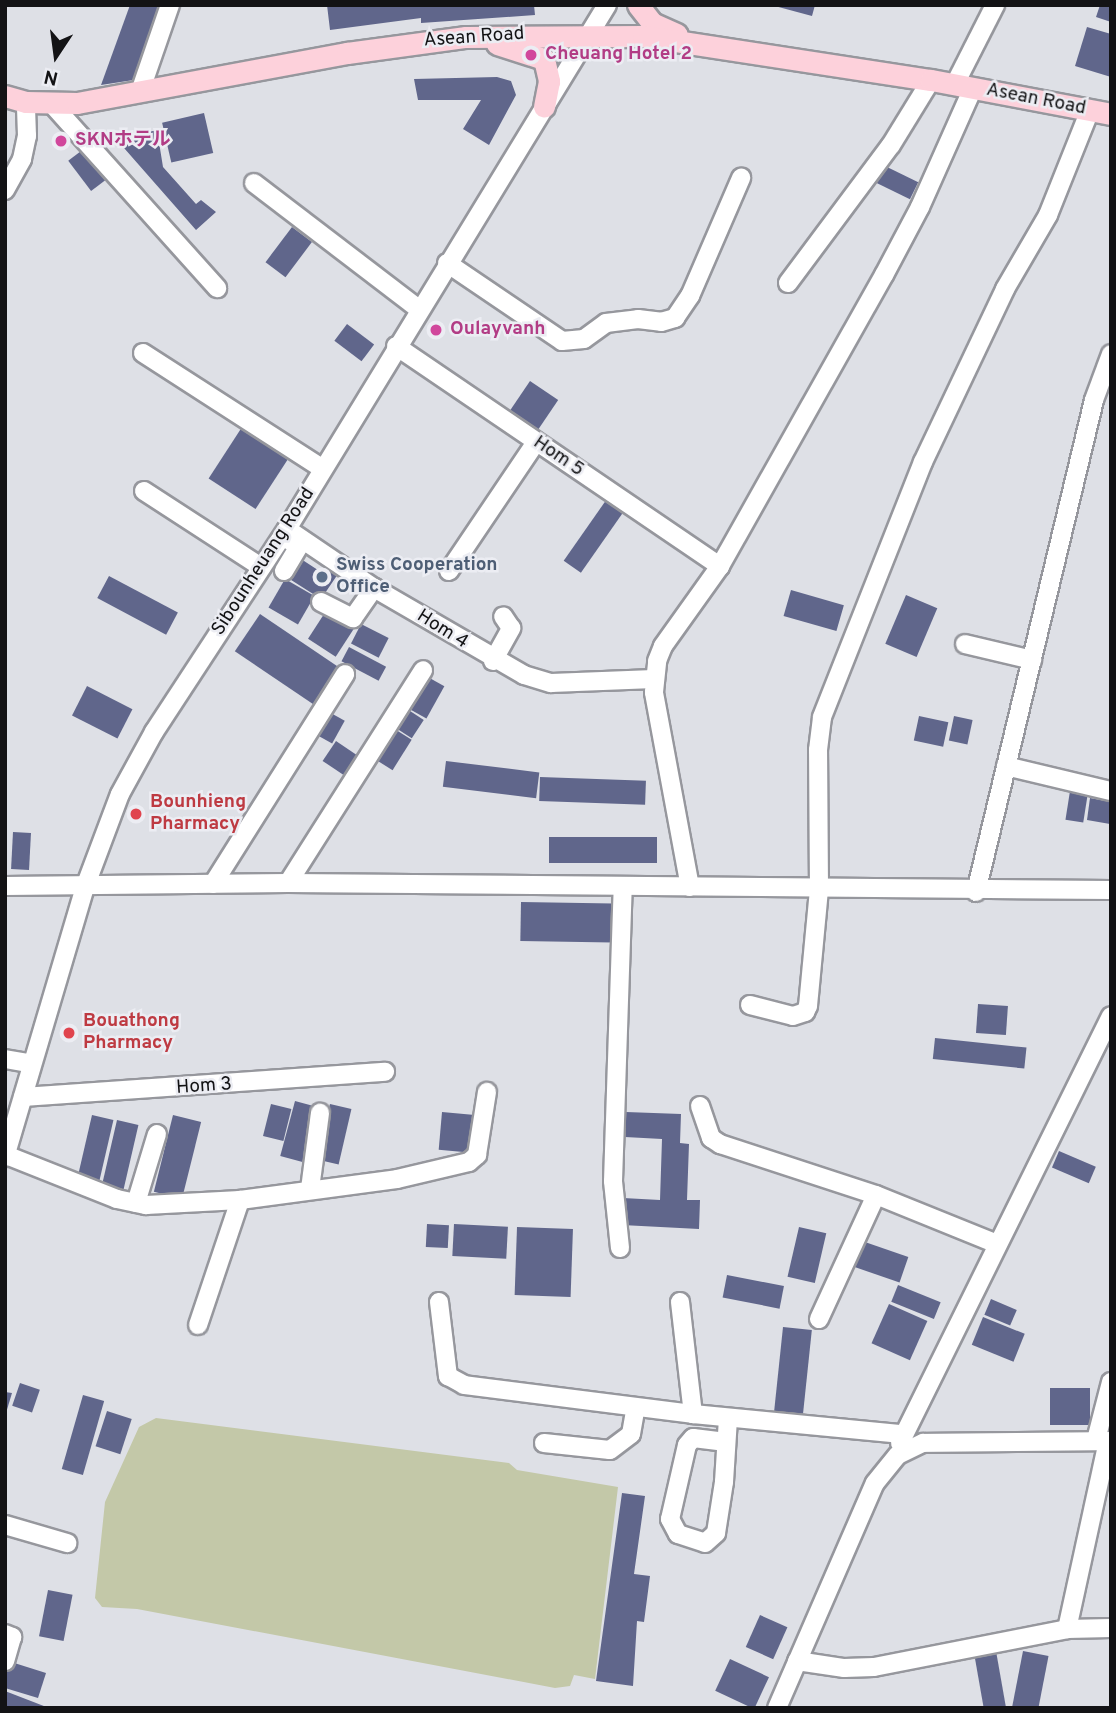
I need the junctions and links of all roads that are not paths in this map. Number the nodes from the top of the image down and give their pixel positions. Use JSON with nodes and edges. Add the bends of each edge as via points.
{"nodes":[{"id":1,"x":170,"y":5,"type":"edge"},
{"id":2,"x":607,"y":5,"type":"edge"},
{"id":3,"x":638,"y":5,"type":"edge"},
{"id":4,"x":995,"y":5,"type":"edge"},
{"id":5,"x":589,"y":35,"type":"junction"},
{"id":6,"x":466,"y":37,"type":"junction"},
{"id":7,"x":702,"y":42,"type":"junction"},
{"id":8,"x":931,"y":80,"type":"junction"},
{"id":9,"x":964,"y":86,"type":"junction"},
{"id":10,"x":140,"y":92,"type":"junction"},
{"id":11,"x":15,"y":99,"type":"edge"},
{"id":12,"x":51,"y":103,"type":"junction"},
{"id":13,"x":544,"y":107,"type":"junction"},
{"id":14,"x":1100,"y":112,"type":"edge"},
{"id":15,"x":741,"y":178,"type":"dead end"},
{"id":16,"x":254,"y":183,"type":"dead end"},
{"id":17,"x":5,"y":190,"type":"edge"},
{"id":18,"x":447,"y":262,"type":"junction"},
{"id":19,"x":788,"y":283,"type":"dead end"},
{"id":20,"x":217,"y":288,"type":"dead end"},
{"id":21,"x":419,"y":309,"type":"junction"},
{"id":22,"x":396,"y":346,"type":"junction"},
{"id":23,"x":144,"y":353,"type":"dead end"},
{"id":24,"x":1111,"y":354,"type":"edge"},
{"id":25,"x":536,"y":442,"type":"junction"},
{"id":26,"x":323,"y":469,"type":"junction"},
{"id":27,"x":144,"y":491,"type":"dead end"},
{"id":28,"x":284,"y":533,"type":"junction"},
{"id":29,"x":720,"y":566,"type":"junction"},
{"id":30,"x":261,"y":567,"type":"junction"},
{"id":31,"x":284,"y":571,"type":"dead end"},
{"id":32,"x":449,"y":571,"type":"dead end"},
{"id":33,"x":374,"y":588,"type":"junction"},
{"id":34,"x":321,"y":602,"type":"dead end"},
{"id":35,"x":503,"y":616,"type":"dead end"},
{"id":36,"x":965,"y":644,"type":"dead end"},
{"id":37,"x":1032,"y":660,"type":"junction"},
{"id":38,"x":492,"y":661,"type":"junction"},
{"id":39,"x":423,"y":670,"type":"dead end"},
{"id":40,"x":345,"y":674,"type":"dead end"},
{"id":41,"x":654,"y":679,"type":"junction"},
{"id":42,"x":1006,"y":766,"type":"junction"},
{"id":43,"x":1110,"y":792,"type":"edge"},
{"id":44,"x":288,"y":883,"type":"junction"},
{"id":45,"x":213,"y":884,"type":"junction"},
{"id":46,"x":5,"y":886,"type":"edge"},
{"id":47,"x":85,"y":887,"type":"junction"},
{"id":48,"x":622,"y":887,"type":"junction"},
{"id":49,"x":690,"y":887,"type":"junction"},
{"id":50,"x":819,"y":889,"type":"junction"},
{"id":51,"x":1111,"y":890,"type":"edge"},
{"id":52,"x":976,"y":892,"type":"junction"},
{"id":53,"x":750,"y":1005,"type":"dead end"},
{"id":54,"x":1111,"y":1016,"type":"edge"},
{"id":55,"x":1103,"y":1051,"type":"edge"},
{"id":56,"x":5,"y":1059,"type":"edge"},
{"id":57,"x":32,"y":1064,"type":"junction"},
{"id":58,"x":385,"y":1072,"type":"dead end"},
{"id":59,"x":487,"y":1092,"type":"dead end"},
{"id":60,"x":23,"y":1097,"type":"junction"},
{"id":61,"x":701,"y":1106,"type":"dead end"},
{"id":62,"x":320,"y":1113,"type":"dead end"},
{"id":63,"x":157,"y":1134,"type":"dead end"},
{"id":64,"x":6,"y":1156,"type":"edge"},
{"id":65,"x":310,"y":1189,"type":"junction"},
{"id":66,"x":876,"y":1195,"type":"junction"},
{"id":67,"x":240,"y":1200,"type":"junction"},
{"id":68,"x":136,"y":1203,"type":"junction"},
{"id":69,"x":997,"y":1244,"type":"junction"},
{"id":70,"x":620,"y":1248,"type":"dead end"},
{"id":71,"x":439,"y":1302,"type":"dead end"},
{"id":72,"x":680,"y":1302,"type":"dead end"},
{"id":73,"x":819,"y":1319,"type":"dead end"},
{"id":74,"x":198,"y":1325,"type":"dead end"},
{"id":75,"x":1111,"y":1382,"type":"edge"},
{"id":76,"x":636,"y":1407,"type":"junction"},
{"id":77,"x":693,"y":1414,"type":"junction"},
{"id":78,"x":728,"y":1418,"type":"junction"},
{"id":79,"x":902,"y":1434,"type":"junction"},
{"id":80,"x":1105,"y":1440,"type":"edge"},
{"id":81,"x":726,"y":1442,"type":"junction"},
{"id":82,"x":544,"y":1443,"type":"dead end"},
{"id":83,"x":898,"y":1455,"type":"junction"},
{"id":84,"x":5,"y":1525,"type":"edge"},
{"id":85,"x":67,"y":1543,"type":"dead end"},
{"id":86,"x":1111,"y":1628,"type":"edge"},
{"id":87,"x":1067,"y":1629,"type":"junction"},
{"id":88,"x":5,"y":1634,"type":"edge"},
{"id":89,"x":5,"y":1661,"type":"edge"},
{"id":90,"x":797,"y":1661,"type":"junction"},
{"id":91,"x":777,"y":1708,"type":"edge"}],
"edges":[{"from":1,"to":10,"type":"street"},
{"from":2,"to":5,"type":"street","name":"Sibounheuang Road"},
{"from":3,"to":7,"type":"main road","via":[[652,23]]},
{"from":4,"to":9,"type":"street"},
{"from":5,"to":6,"type":"main road","name":"Asean Road"},
{"from":5,"to":7,"type":"main road","name":"Asean Road"},
{"from":5,"to":13,"type":"street","name":"Sibounheuang Road"},
{"from":6,"to":10,"type":"main road","name":"Asean Road","via":[[347,53]]},
{"from":6,"to":13,"type":"main road","via":[[518,47],[544,59],[549,81]]},
{"from":7,"to":8,"type":"main road","name":"Asean Road"},
{"from":8,"to":9,"type":"main road","name":"Asean Road"},
{"from":8,"to":19,"type":"street","via":[[891,145]]},
{"from":9,"to":14,"type":"main road","name":"Asean Road"},
{"from":9,"to":29,"type":"street","via":[[920,207]]},
{"from":10,"to":12,"type":"main road","name":"Asean Road"},
{"from":11,"to":12,"type":"main road","name":"Asean Road"},
{"from":11,"to":17,"type":"street","via":[[27,136],[22,159]]},
{"from":12,"to":20,"type":"street"},
{"from":13,"to":18,"type":"street","name":"Sibounheuang Road"},
{"from":14,"to":50,"type":"street","via":[[1005,289],[928,451],[832,686],[818,750]]},
{"from":15,"to":18,"type":"street","via":[[690,296],[675,318],[606,323],[584,339],[562,341]]},
{"from":16,"to":21,"type":"street"},
{"from":18,"to":21,"type":"street","name":"Sibounheuang Road"},
{"from":21,"to":22,"type":"street","name":"Sibounheuang Road"},
{"from":22,"to":25,"type":"street","name":"Hom 5"},
{"from":22,"to":26,"type":"street","name":"Sibounheuang Road"},
{"from":23,"to":26,"type":"street"},
{"from":24,"to":37,"type":"street","via":[[1094,400]]},
{"from":25,"to":29,"type":"street","name":"Hom 5"},
{"from":25,"to":32,"type":"street"},
{"from":26,"to":28,"type":"street","name":"Sibounheuang Road"},
{"from":27,"to":30,"type":"street"},
{"from":28,"to":30,"type":"street","name":"Sibounheuang Road"},
{"from":28,"to":31,"type":"street","via":[[299,546]]},
{"from":28,"to":33,"type":"street","name":"Hom 4"},
{"from":29,"to":41,"type":"street","via":[[663,646]]},
{"from":30,"to":47,"type":"street","name":"Sibounheuang Road","via":[[154,732],[120,794]]},
{"from":33,"to":34,"type":"street","via":[[353,618]]},
{"from":33,"to":38,"type":"street","name":"Hom 4"},
{"from":35,"to":38,"type":"street","via":[[512,628]]},
{"from":36,"to":37,"type":"street"},
{"from":37,"to":42,"type":"street"},
{"from":38,"to":41,"type":"street","name":"Hom 4","via":[[551,683]]},
{"from":39,"to":44,"type":"street"},
{"from":40,"to":45,"type":"street"},
{"from":41,"to":49,"type":"street"},
{"from":42,"to":43,"type":"street"},
{"from":42,"to":52,"type":"street"},
{"from":44,"to":45,"type":"street"},
{"from":44,"to":48,"type":"street"},
{"from":45,"to":47,"type":"street"},
{"from":46,"to":47,"type":"street"},
{"from":47,"to":57,"type":"street","name":"Sibounheuang Road"},
{"from":48,"to":49,"type":"street"},
{"from":48,"to":70,"type":"street","via":[[613,1181]]},
{"from":49,"to":50,"type":"street"},
{"from":50,"to":52,"type":"street"},
{"from":50,"to":53,"type":"street","via":[[805,1012],[793,1016]]},
{"from":51,"to":52,"type":"street"},
{"from":54,"to":55,"type":"street"},
{"from":55,"to":69,"type":"street"},
{"from":56,"to":57,"type":"street"},
{"from":57,"to":60,"type":"street","name":"Sibounheuang Road"},
{"from":58,"to":60,"type":"street","name":"Hom 3"},
{"from":59,"to":65,"type":"street","via":[[477,1155],[469,1162],[397,1179]]},
{"from":60,"to":64,"type":"street","name":"Sibounheuang Road"},
{"from":61,"to":66,"type":"street","via":[[715,1142]]},
{"from":62,"to":65,"type":"street"},
{"from":63,"to":68,"type":"street"},
{"from":64,"to":68,"type":"street"},
{"from":65,"to":67,"type":"street"},
{"from":66,"to":69,"type":"street"},
{"from":66,"to":73,"type":"street"},
{"from":67,"to":68,"type":"street","via":[[176,1207]]},
{"from":67,"to":74,"type":"street"},
{"from":69,"to":79,"type":"street"},
{"from":71,"to":76,"type":"street","via":[[447,1376],[456,1382]]},
{"from":72,"to":77,"type":"street"},
{"from":75,"to":80,"type":"street"},
{"from":76,"to":77,"type":"street"},
{"from":76,"to":82,"type":"street","via":[[631,1434],[610,1450]]},
{"from":77,"to":78,"type":"street"},
{"from":78,"to":79,"type":"street"},
{"from":78,"to":81,"type":"street"},
{"from":79,"to":83,"type":"street"},
{"from":80,"to":83,"type":"street","via":[[923,1443]]},
{"from":80,"to":87,"type":"street"},
{"from":81,"to":81,"type":"street","via":[[716,1533],[705,1543],[678,1534],[670,1519],[687,1446],[693,1438]]},
{"from":83,"to":90,"type":"street","via":[[876,1483]]},
{"from":84,"to":85,"type":"street"},
{"from":86,"to":87,"type":"street"},
{"from":87,"to":90,"type":"street","via":[[874,1667]]},
{"from":88,"to":89,"type":"street","via":[[12,1640]]},
{"from":90,"to":91,"type":"street"}]}
